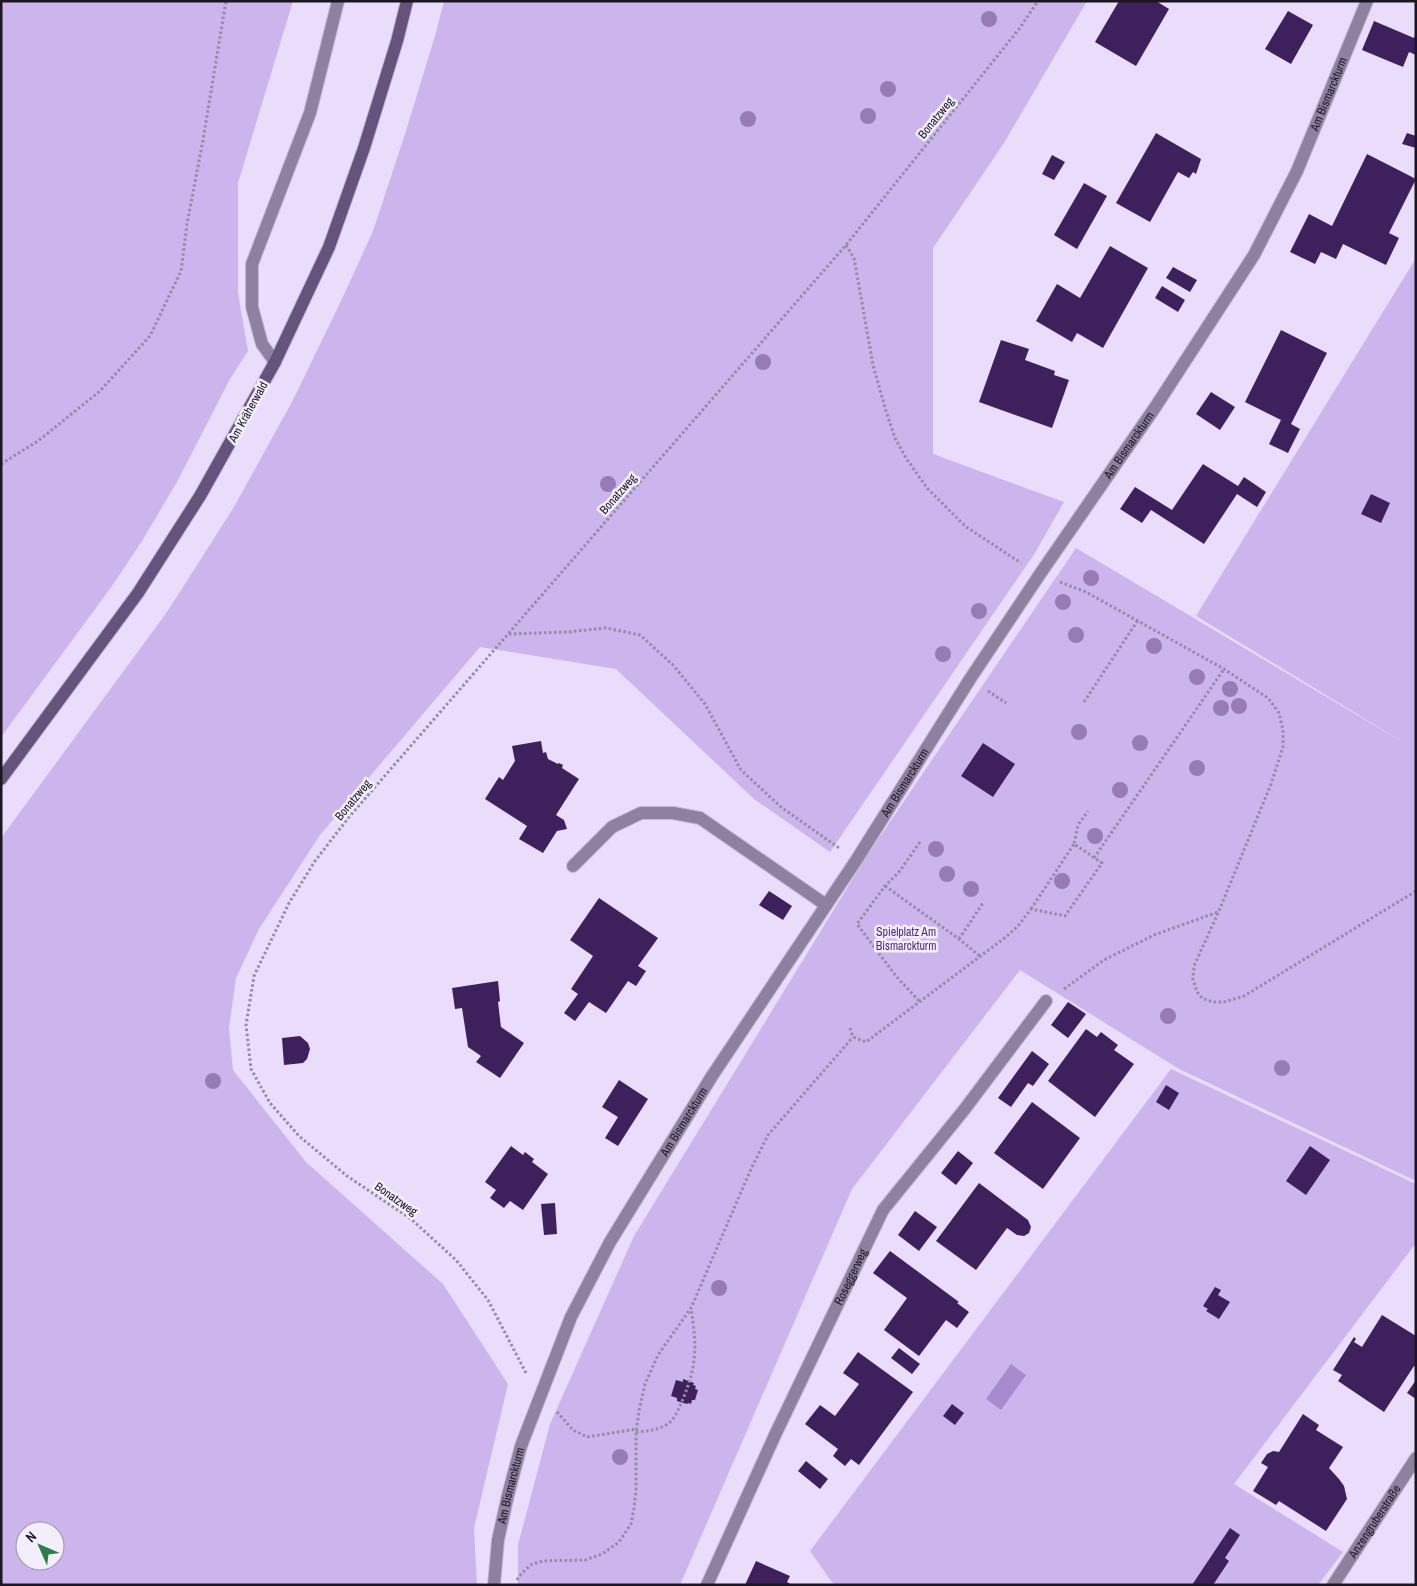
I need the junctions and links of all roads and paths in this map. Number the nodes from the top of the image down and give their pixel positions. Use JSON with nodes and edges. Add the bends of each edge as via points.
{"nodes":[{"id":1,"x":226,"y":1,"type":"edge"},
{"id":2,"x":338,"y":1,"type":"edge"},
{"id":3,"x":407,"y":1,"type":"edge"},
{"id":4,"x":1038,"y":1,"type":"edge"},
{"id":5,"x":1367,"y":1,"type":"edge"},
{"id":6,"x":846,"y":245,"type":"junction"},
{"id":7,"x":275,"y":362,"type":"junction"},
{"id":8,"x":1,"y":464,"type":"edge"},
{"id":9,"x":1040,"y":574,"type":"junction"},
{"id":10,"x":1138,"y":620,"type":"junction"},
{"id":11,"x":508,"y":634,"type":"junction"},
{"id":12,"x":1224,"y":669,"type":"junction"},
{"id":13,"x":996,"y":696,"type":"dead end"},
{"id":14,"x":1084,"y":702,"type":"dead end"},
{"id":15,"x":1006,"y":703,"type":"dead end"},
{"id":16,"x":1,"y":779,"type":"edge"},
{"id":17,"x":1088,"y":810,"type":"dead end"},
{"id":18,"x":920,"y":842,"type":"dead end"},
{"id":19,"x":1074,"y":844,"type":"junction"},
{"id":20,"x":1094,"y":858,"type":"junction"},
{"id":21,"x":856,"y":859,"type":"junction"},
{"id":22,"x":573,"y":866,"type":"dead end"},
{"id":23,"x":885,"y":886,"type":"junction"},
{"id":24,"x":1416,"y":891,"type":"edge"},
{"id":25,"x":983,"y":904,"type":"dead end"},
{"id":26,"x":826,"y":905,"type":"junction"},
{"id":27,"x":1031,"y":909,"type":"junction"},
{"id":28,"x":1219,"y":911,"type":"junction"},
{"id":29,"x":959,"y":939,"type":"junction"},
{"id":30,"x":981,"y":956,"type":"junction"},
{"id":31,"x":1046,"y":1001,"type":"joint"},
{"id":32,"x":920,"y":1002,"type":"junction"},
{"id":33,"x":850,"y":1028,"type":"dead end"},
{"id":34,"x":853,"y":1037,"type":"junction"},
{"id":35,"x":691,"y":1308,"type":"junction"},
{"id":36,"x":540,"y":1399,"type":"junction"},
{"id":37,"x":637,"y":1431,"type":"junction"},
{"id":38,"x":1416,"y":1458,"type":"edge"},
{"id":39,"x":494,"y":1585,"type":"edge"},
{"id":40,"x":514,"y":1585,"type":"edge"},
{"id":41,"x":707,"y":1585,"type":"edge"},
{"id":42,"x":1332,"y":1585,"type":"edge"}],
"edges":[{"from":1,"to":8,"type":"path","via":[[181,270],[154,328],[100,391],[38,441]]},
{"from":2,"to":7,"type":"street","via":[[310,114],[252,264],[252,307],[262,344]]},
{"from":3,"to":7,"type":"main road","name":"Am Kräherwald","via":[[364,148],[329,247]]},
{"from":4,"to":6,"type":"path","name":"Bonatzweg"},
{"from":5,"to":9,"type":"street","name":"Am Bismarckturm","via":[[1297,171],[1254,255],[1156,406]]},
{"from":6,"to":9,"type":"path","via":[[854,258],[883,402],[895,438],[906,458],[927,488],[965,526]]},
{"from":6,"to":11,"type":"path","name":"Bonatzweg"},
{"from":7,"to":16,"type":"main road","name":"Am Kräherwald","via":[[200,496],[148,576]]},
{"from":9,"to":10,"type":"path","via":[[1086,592]]},
{"from":9,"to":21,"type":"street","name":"Am Bismarckturm"},
{"from":10,"to":12,"type":"path"},
{"from":10,"to":14,"type":"path"},
{"from":11,"to":21,"type":"path","via":[[606,628],[640,635],[673,665],[705,704],[741,770],[781,808]]},
{"from":11,"to":36,"type":"path","name":"Bonatzweg","via":[[315,860],[289,903],[254,976],[246,1025],[251,1069],[270,1103],[299,1136],[347,1176],[411,1219],[456,1260],[488,1300]]},
{"from":12,"to":20,"type":"path"},
{"from":12,"to":28,"type":"path","via":[[1268,698],[1279,713],[1283,748]]},
{"from":13,"to":15,"type":"path"},
{"from":17,"to":19,"type":"path","via":[[1078,825]]},
{"from":18,"to":23,"type":"path"},
{"from":19,"to":20,"type":"path"},
{"from":19,"to":27,"type":"path"},
{"from":20,"to":27,"type":"path","via":[[1102,863],[1065,916]]},
{"from":21,"to":26,"type":"street","name":"Am Bismarckturm"},
{"from":22,"to":26,"type":"street","via":[[612,827],[641,813],[673,813],[700,818]]},
{"from":23,"to":29,"type":"path"},
{"from":23,"to":32,"type":"path","via":[[857,924]]},
{"from":24,"to":28,"type":"path","via":[[1244,996],[1212,1002],[1197,992],[1193,979],[1194,966]]},
{"from":25,"to":29,"type":"path"},
{"from":26,"to":36,"type":"street","name":"Am Bismarckturm","via":[[712,1076],[610,1242],[571,1317]]},
{"from":27,"to":30,"type":"path","via":[[1018,926]]},
{"from":28,"to":31,"type":"path","via":[[1154,935],[1104,960]]},
{"from":29,"to":30,"type":"path"},
{"from":30,"to":32,"type":"path"},
{"from":31,"to":41,"type":"street","name":"Roseggerweg","via":[[883,1210]]},
{"from":32,"to":34,"type":"path","via":[[866,1042]]},
{"from":33,"to":34,"type":"path"},
{"from":34,"to":35,"type":"path","via":[[768,1135]]},
{"from":35,"to":37,"type":"path","via":[[658,1356],[645,1384]]},
{"from":35,"to":37,"type":"path","via":[[696,1336],[688,1387],[669,1422],[656,1430]]},
{"from":36,"to":37,"type":"path","via":[[573,1430],[588,1437]]},
{"from":36,"to":39,"type":"street","name":"Am Bismarckturm","via":[[508,1495],[498,1540]]},
{"from":37,"to":40,"type":"path","via":[[634,1508],[630,1524],[619,1542],[602,1554],[585,1560],[532,1564]]},
{"from":38,"to":42,"type":"street","name":"Anzengruberstraße"}]}
